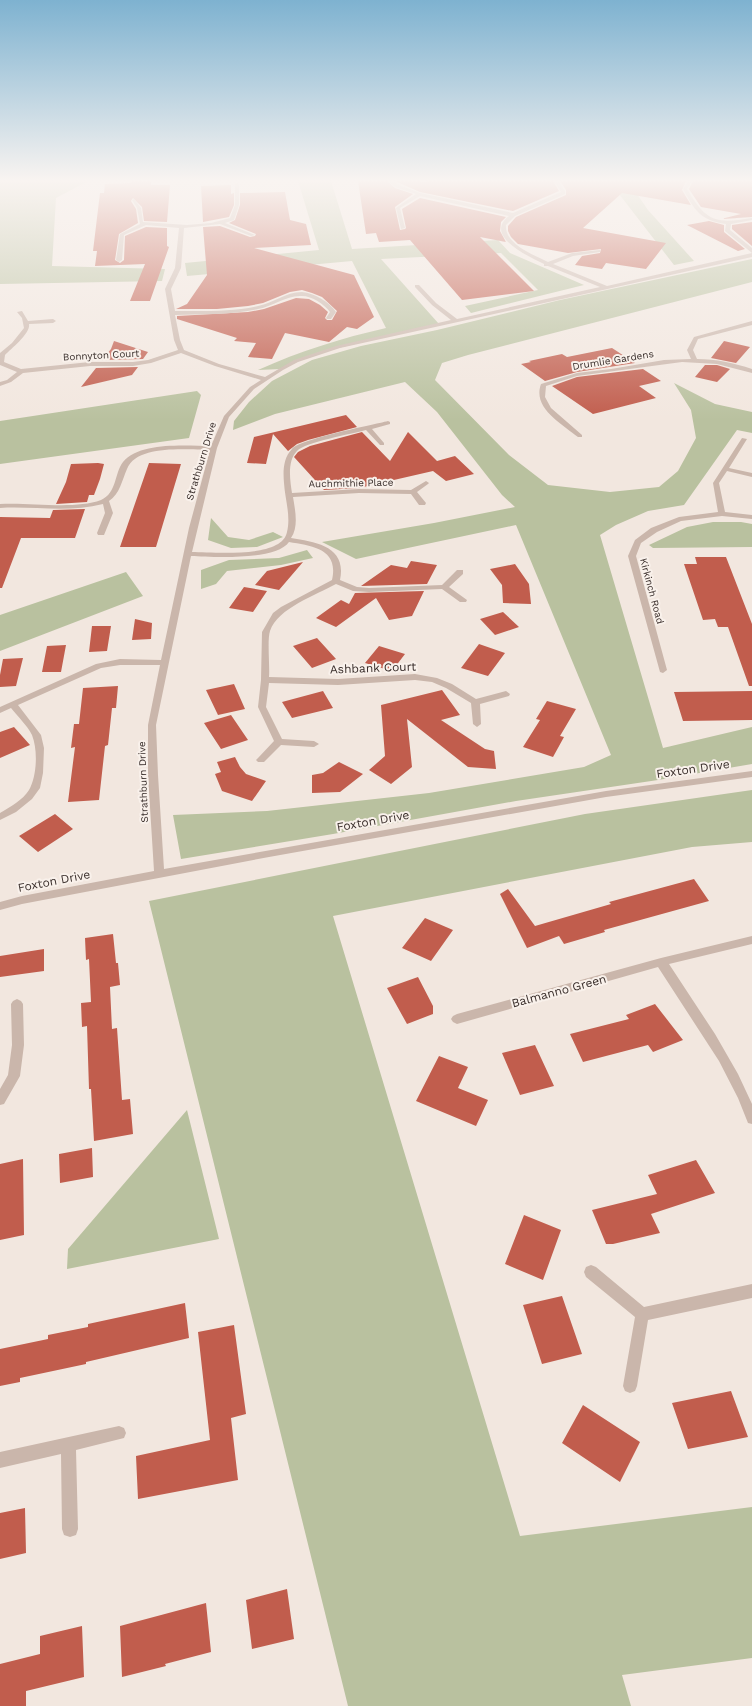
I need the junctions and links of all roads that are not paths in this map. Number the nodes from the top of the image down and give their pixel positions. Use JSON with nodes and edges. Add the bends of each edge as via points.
{"nodes":[{"id":1,"x":179,"y":261,"type":"edge"},
{"id":2,"x":538,"y":261,"type":"edge"},
{"id":3,"x":557,"y":261,"type":"edge"},
{"id":4,"x":726,"y":261,"type":"edge"},
{"id":5,"x":546,"y":265,"type":"junction"},
{"id":6,"x":417,"y":286,"type":"dead end"},
{"id":7,"x":605,"y":287,"type":"junction"},
{"id":8,"x":20,"y":312,"type":"dead end"},
{"id":9,"x":172,"y":313,"type":"junction"},
{"id":10,"x":330,"y":318,"type":"dead end"},
{"id":11,"x":53,"y":321,"type":"dead end"},
{"id":12,"x":456,"y":321,"type":"junction"},
{"id":13,"x":26,"y":323,"type":"junction"},
{"id":14,"x":752,"y":323,"type":"edge"},
{"id":15,"x":181,"y":351,"type":"junction"},
{"id":16,"x":694,"y":359,"type":"junction"},
{"id":17,"x":21,"y":371,"type":"junction"},
{"id":18,"x":752,"y":371,"type":"edge"},
{"id":19,"x":264,"y":379,"type":"junction"},
{"id":20,"x":0,"y":384,"type":"edge"},
{"id":21,"x":388,"y":423,"type":"dead end"},
{"id":22,"x":367,"y":428,"type":"junction"},
{"id":23,"x":580,"y":436,"type":"dead end"},
{"id":24,"x":744,"y":439,"type":"dead end"},
{"id":25,"x":382,"y":444,"type":"dead end"},
{"id":26,"x":214,"y":448,"type":"junction"},
{"id":27,"x":725,"y":469,"type":"junction"},
{"id":28,"x":752,"y":475,"type":"edge"},
{"id":29,"x":426,"y":483,"type":"dead end"},
{"id":30,"x":413,"y":492,"type":"junction"},
{"id":31,"x":289,"y":495,"type":"junction"},
{"id":32,"x":105,"y":500,"type":"junction"},
{"id":33,"x":422,"y":503,"type":"dead end"},
{"id":34,"x":0,"y":506,"type":"edge"},
{"id":35,"x":722,"y":514,"type":"junction"},
{"id":36,"x":752,"y":517,"type":"edge"},
{"id":37,"x":101,"y":533,"type":"dead end"},
{"id":38,"x":288,"y":540,"type":"junction"},
{"id":39,"x":188,"y":554,"type":"junction"},
{"id":40,"x":460,"y":572,"type":"dead end"},
{"id":41,"x":336,"y":581,"type":"junction"},
{"id":42,"x":444,"y":587,"type":"junction"},
{"id":43,"x":463,"y":600,"type":"dead end"},
{"id":44,"x":166,"y":663,"type":"junction"},
{"id":45,"x":663,"y":670,"type":"dead end"},
{"id":46,"x":265,"y":680,"type":"junction"},
{"id":47,"x":506,"y":694,"type":"dead end"},
{"id":48,"x":476,"y":702,"type":"junction"},
{"id":49,"x":13,"y":705,"type":"junction"},
{"id":50,"x":0,"y":710,"type":"edge"},
{"id":51,"x":477,"y":724,"type":"dead end"},
{"id":52,"x":278,"y":742,"type":"junction"},
{"id":53,"x":314,"y":744,"type":"dead end"},
{"id":54,"x":261,"y":760,"type":"dead end"},
{"id":55,"x":752,"y":774,"type":"edge"},
{"id":56,"x":0,"y":817,"type":"edge"},
{"id":57,"x":159,"y":873,"type":"junction"},
{"id":58,"x":0,"y":906,"type":"edge"},
{"id":59,"x":752,"y":940,"type":"edge"},
{"id":60,"x":661,"y":962,"type":"junction"},
{"id":61,"x":16,"y":1004,"type":"dead end"},
{"id":62,"x":457,"y":1019,"type":"dead end"},
{"id":63,"x":0,"y":1100,"type":"edge"},
{"id":64,"x":752,"y":1119,"type":"edge"},
{"id":65,"x":591,"y":1272,"type":"dead end"},
{"id":66,"x":752,"y":1291,"type":"edge"},
{"id":67,"x":642,"y":1314,"type":"junction"},
{"id":68,"x":630,"y":1386,"type":"dead end"},
{"id":69,"x":119,"y":1433,"type":"dead end"},
{"id":70,"x":68,"y":1445,"type":"junction"},
{"id":71,"x":0,"y":1460,"type":"edge"},
{"id":72,"x":70,"y":1529,"type":"dead end"}],
"edges":[{"from":1,"to":9,"type":"street","via":[[168,290]]},
{"from":2,"to":5,"type":"street"},
{"from":3,"to":5,"type":"street"},
{"from":4,"to":7,"type":"street","name":"Strathburn Drive"},
{"from":5,"to":7,"type":"street"},
{"from":6,"to":12,"type":"street","via":[[434,304]]},
{"from":7,"to":12,"type":"street","name":"Strathburn Drive"},
{"from":8,"to":13,"type":"street"},
{"from":9,"to":10,"type":"street","via":[[249,309],[272,304],[283,296],[310,294],[331,309],[333,312]]},
{"from":9,"to":15,"type":"street"},
{"from":11,"to":13,"type":"street"},
{"from":12,"to":19,"type":"street","name":"Strathburn Drive","via":[[324,351],[296,361]]},
{"from":13,"to":17,"type":"street","name":"Bonnyton Court","via":[[27,328],[2,354],[1,359],[5,366]]},
{"from":14,"to":16,"type":"street","via":[[696,338],[690,350]]},
{"from":15,"to":17,"type":"street","name":"Bonnyton Court","via":[[149,362],[90,364]]},
{"from":15,"to":19,"type":"street"},
{"from":16,"to":18,"type":"street","name":"Drumlie Gardens"},
{"from":16,"to":23,"type":"street","name":"Drumlie Gardens","via":[[567,377],[543,385],[542,397],[548,409]]},
{"from":17,"to":20,"type":"street","name":"Bonnyton Court","via":[[9,381]]},
{"from":19,"to":26,"type":"street","name":"Strathburn Drive","via":[[232,409]]},
{"from":21,"to":22,"type":"street"},
{"from":22,"to":25,"type":"street"},
{"from":22,"to":31,"type":"street","via":[[307,442],[295,449],[285,469]]},
{"from":24,"to":27,"type":"street"},
{"from":26,"to":32,"type":"street","via":[[156,449],[132,457],[126,463],[112,496]]},
{"from":26,"to":39,"type":"street","name":"Strathburn Drive"},
{"from":27,"to":28,"type":"street"},
{"from":27,"to":35,"type":"street","via":[[716,483]]},
{"from":29,"to":30,"type":"street"},
{"from":30,"to":31,"type":"street","name":"Auchmithie Place","via":[[358,491]]},
{"from":30,"to":33,"type":"street"},
{"from":31,"to":38,"type":"street","via":[[292,522]]},
{"from":32,"to":34,"type":"street","via":[[79,505]]},
{"from":32,"to":37,"type":"street","via":[[109,513]]},
{"from":35,"to":36,"type":"street","name":"Kirkinch Road"},
{"from":35,"to":45,"type":"street","name":"Kirkinch Road","via":[[679,519],[654,530],[638,542],[632,556]]},
{"from":38,"to":39,"type":"street","via":[[271,550],[235,554]]},
{"from":38,"to":41,"type":"street","via":[[304,542],[330,552],[336,558],[339,567]]},
{"from":39,"to":44,"type":"street","name":"Strathburn Drive"},
{"from":40,"to":42,"type":"street"},
{"from":41,"to":42,"type":"street","via":[[356,589],[369,590]]},
{"from":41,"to":46,"type":"street","via":[[290,605],[270,623],[266,632]]},
{"from":42,"to":43,"type":"street"},
{"from":44,"to":49,"type":"street","via":[[120,662],[99,666]]},
{"from":44,"to":57,"type":"street","name":"Strathburn Drive","via":[[152,725]]},
{"from":46,"to":48,"type":"street","name":"Ashbank Court","via":[[338,682],[416,677],[449,686]]},
{"from":46,"to":52,"type":"street","via":[[262,707]]},
{"from":47,"to":48,"type":"street"},
{"from":48,"to":51,"type":"street"},
{"from":49,"to":50,"type":"street"},
{"from":49,"to":56,"type":"street","via":[[36,736],[40,748],[40,762],[33,792],[20,805]]},
{"from":52,"to":53,"type":"street"},
{"from":52,"to":54,"type":"street"},
{"from":55,"to":57,"type":"street","name":"Foxton Drive","via":[[606,794]]},
{"from":57,"to":58,"type":"street","name":"Foxton Drive"},
{"from":59,"to":60,"type":"street","name":"Balmanno Green"},
{"from":60,"to":62,"type":"street","name":"Balmanno Green"},
{"from":60,"to":64,"type":"street","via":[[706,1030],[744,1097]]},
{"from":61,"to":63,"type":"street","via":[[18,1045],[14,1076]]},
{"from":65,"to":67,"type":"street"},
{"from":66,"to":67,"type":"street"},
{"from":67,"to":68,"type":"street"},
{"from":69,"to":70,"type":"street"},
{"from":70,"to":71,"type":"street"},
{"from":70,"to":72,"type":"street"}]}
